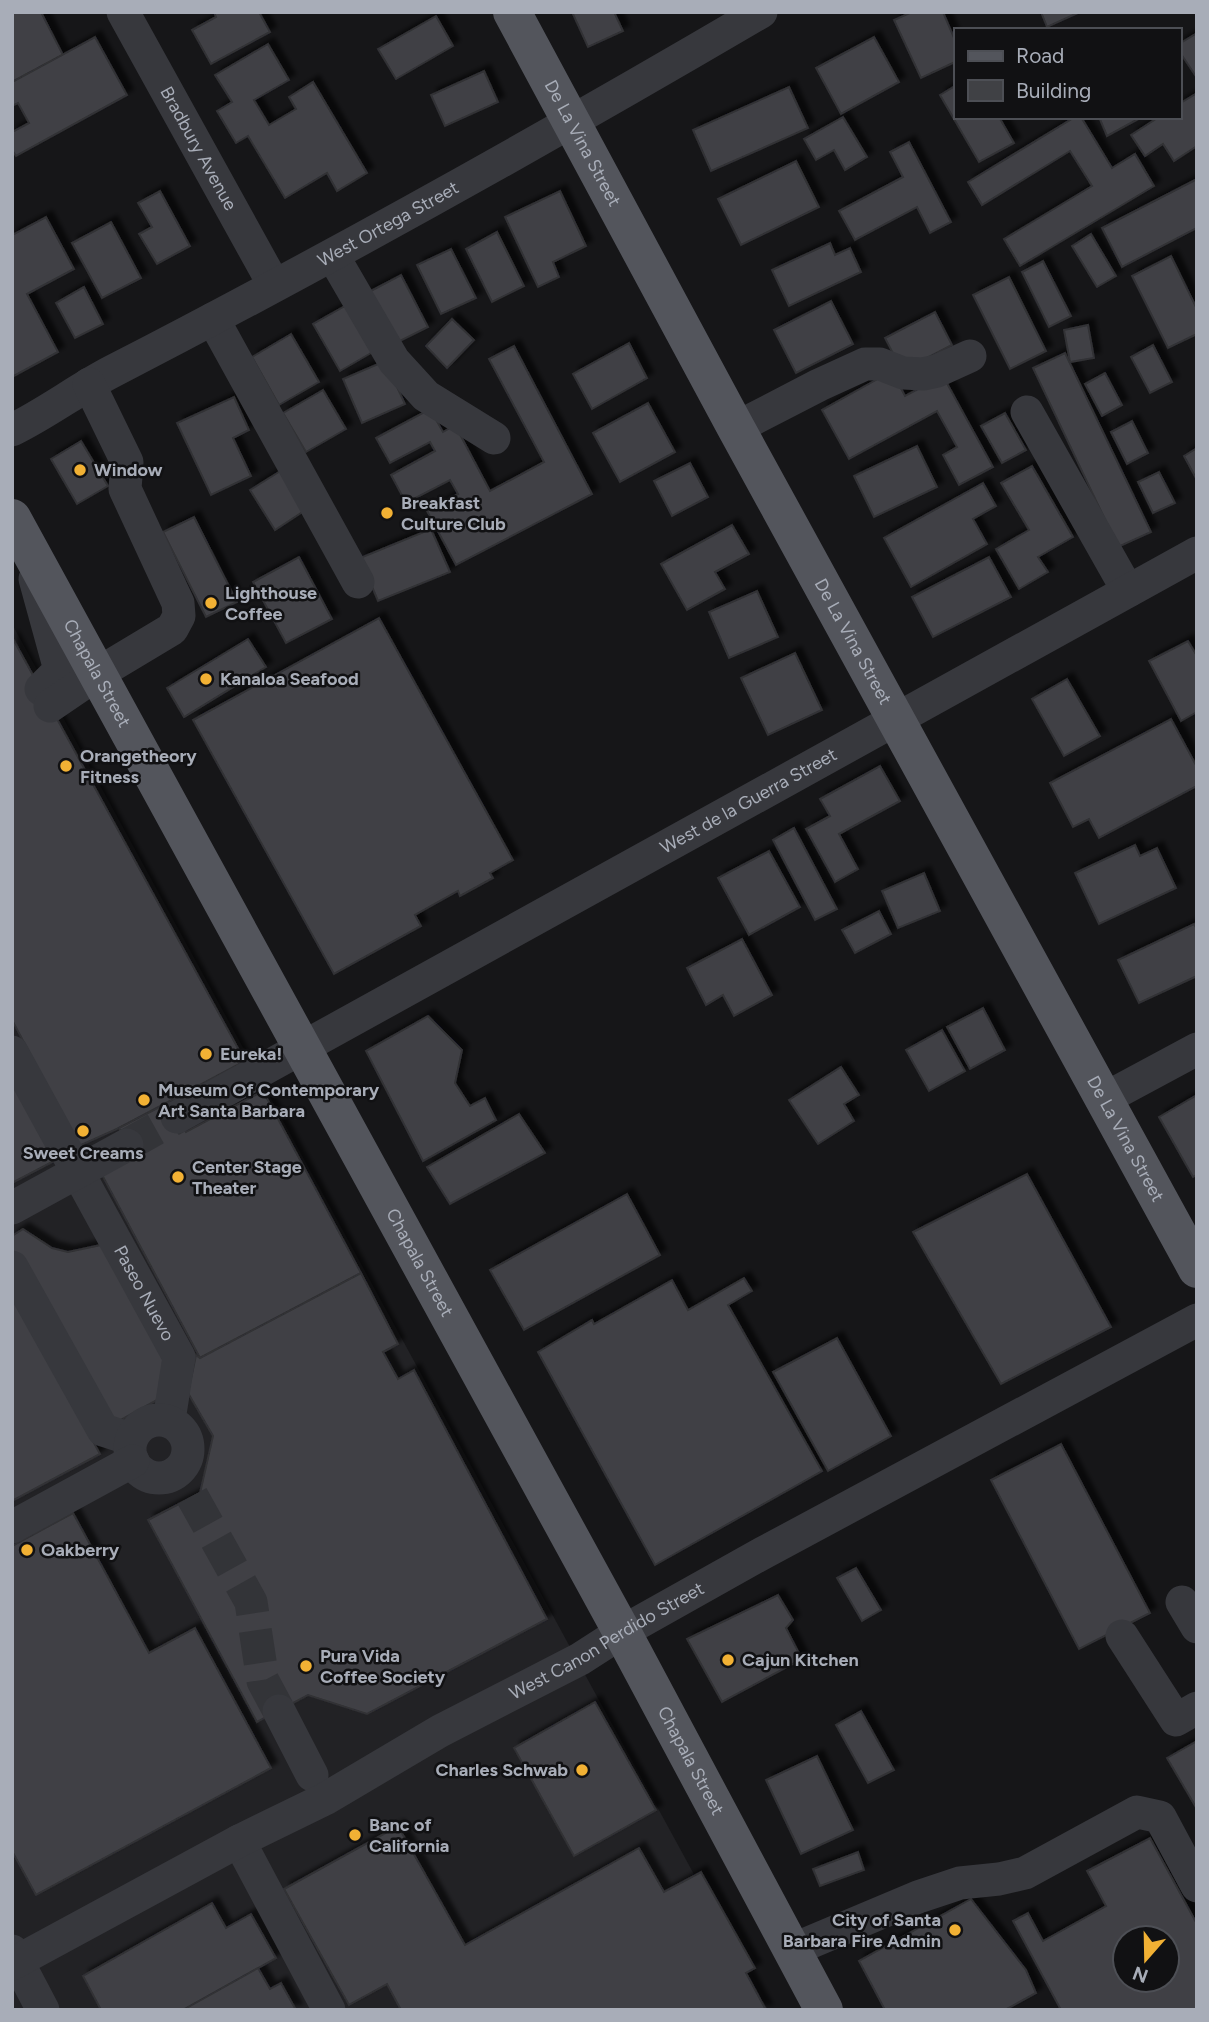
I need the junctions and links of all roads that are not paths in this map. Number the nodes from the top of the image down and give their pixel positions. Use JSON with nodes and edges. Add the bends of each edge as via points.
{"nodes":[{"id":1,"x":123,"y":12,"type":"edge"},
{"id":2,"x":512,"y":12,"type":"edge"},
{"id":3,"x":761,"y":12,"type":"edge"},
{"id":4,"x":573,"y":122,"type":"junction"},
{"id":5,"x":333,"y":256,"type":"junction"},
{"id":6,"x":274,"y":285,"type":"junction"},
{"id":7,"x":213,"y":319,"type":"junction"},
{"id":8,"x":970,"y":356,"type":"dead end"},
{"id":9,"x":89,"y":384,"type":"junction"},
{"id":10,"x":1027,"y":412,"type":"dead end"},
{"id":11,"x":736,"y":428,"type":"junction"},
{"id":12,"x":12,"y":430,"type":"edge"},
{"id":13,"x":495,"y":438,"type":"dead end"},
{"id":14,"x":19,"y":530,"type":"edge"},
{"id":15,"x":1197,"y":553,"type":"edge"},
{"id":16,"x":358,"y":582,"type":"dead end"},
{"id":17,"x":1128,"y":591,"type":"junction"},
{"id":18,"x":103,"y":685,"type":"junction"},
{"id":19,"x":895,"y":720,"type":"junction"},
{"id":20,"x":301,"y":1049,"type":"junction"},
{"id":21,"x":1197,"y":1049,"type":"edge"},
{"id":22,"x":12,"y":1052,"type":"edge"},
{"id":23,"x":1104,"y":1099,"type":"junction"},
{"id":24,"x":177,"y":1117,"type":"tunnel mouth"},
{"id":25,"x":127,"y":1145,"type":"tunnel mouth"},
{"id":26,"x":78,"y":1172,"type":"junction"},
{"id":27,"x":12,"y":1208,"type":"edge"},
{"id":28,"x":12,"y":1267,"type":"edge"},
{"id":29,"x":1197,"y":1269,"type":"edge"},
{"id":30,"x":1197,"y":1320,"type":"edge"},
{"id":31,"x":169,"y":1420,"type":"junction"},
{"id":32,"x":132,"y":1450,"type":"junction"},
{"id":33,"x":12,"y":1527,"type":"edge"},
{"id":34,"x":622,"y":1632,"type":"junction"},
{"id":35,"x":1122,"y":1636,"type":"dead end"},
{"id":36,"x":1197,"y":1708,"type":"edge"},
{"id":37,"x":279,"y":1711,"type":"tunnel mouth"},
{"id":38,"x":312,"y":1775,"type":"dead end"},
{"id":39,"x":239,"y":1841,"type":"junction"},
{"id":40,"x":1197,"y":1886,"type":"edge"},
{"id":41,"x":792,"y":1950,"type":"junction"},
{"id":42,"x":14,"y":1959,"type":"edge"},
{"id":43,"x":43,"y":2010,"type":"edge"},
{"id":44,"x":329,"y":2010,"type":"edge"},
{"id":45,"x":824,"y":2010,"type":"edge"}],
"edges":[{"from":1,"to":6,"type":"street","name":"Bradbury Avenue"},
{"from":2,"to":4,"type":"main road","name":"De La Vina Street"},
{"from":3,"to":4,"type":"street","name":"West Ortega Street"},
{"from":4,"to":5,"type":"street","name":"West Ortega Street"},
{"from":4,"to":11,"type":"main road","name":"De La Vina Street"},
{"from":5,"to":6,"type":"street","name":"West Ortega Street"},
{"from":5,"to":13,"type":"street","via":[[394,361],[426,396]]},
{"from":6,"to":7,"type":"street","name":"West Ortega Street"},
{"from":7,"to":9,"type":"street","name":"West Ortega Street"},
{"from":7,"to":16,"type":"street"},
{"from":8,"to":11,"type":"street","via":[[923,374],[865,364]]},
{"from":9,"to":12,"type":"street","name":"West Ortega Street"},
{"from":9,"to":18,"type":"street","via":[[127,462],[125,488],[178,603],[179,617],[172,629]]},
{"from":10,"to":17,"type":"street"},
{"from":11,"to":19,"type":"main road","name":"De La Vina Street"},
{"from":14,"to":18,"type":"main road","name":"Chapala Street"},
{"from":14,"to":18,"type":"street","via":[[60,670],[50,705]]},
{"from":15,"to":17,"type":"street","name":"West de la Guerra Street"},
{"from":17,"to":19,"type":"street","name":"West de la Guerra Street"},
{"from":18,"to":20,"type":"main road","name":"Chapala Street"},
{"from":19,"to":20,"type":"street","name":"West de la Guerra Street"},
{"from":19,"to":23,"type":"main road","name":"De La Vina Street"},
{"from":20,"to":24,"type":"street"},
{"from":20,"to":34,"type":"main road","name":"Chapala Street"},
{"from":21,"to":23,"type":"street"},
{"from":22,"to":26,"type":"street","name":"Paseo Nuevo"},
{"from":23,"to":29,"type":"main road","name":"De La Vina Street"},
{"from":25,"to":26,"type":"street"},
{"from":26,"to":27,"type":"street"},
{"from":26,"to":31,"type":"street","name":"Paseo Nuevo","via":[[179,1357]]},
{"from":28,"to":32,"type":"street","via":[[103,1430]]},
{"from":30,"to":34,"type":"street","name":"West Canon Perdido Street"},
{"from":31,"to":32,"type":"street","via":[[153,1419],[140,1425]]},
{"from":31,"to":32,"type":"street","via":[[189,1443],[185,1484],[149,1477],[136,1468]]},
{"from":32,"to":33,"type":"street"},
{"from":34,"to":39,"type":"street","name":"West Canon Perdido Street","via":[[325,1799]]},
{"from":34,"to":41,"type":"main road","name":"Chapala Street"},
{"from":35,"to":36,"type":"street","via":[[1176,1720]]},
{"from":37,"to":38,"type":"street"},
{"from":39,"to":42,"type":"street","name":"West Canon Perdido Street"},
{"from":39,"to":44,"type":"street"},
{"from":40,"to":41,"type":"street","via":[[1160,1817],[1136,1812],[1025,1873],[960,1883]]},
{"from":41,"to":45,"type":"main road","name":"Chapala Street"},
{"from":42,"to":43,"type":"street"}]}
